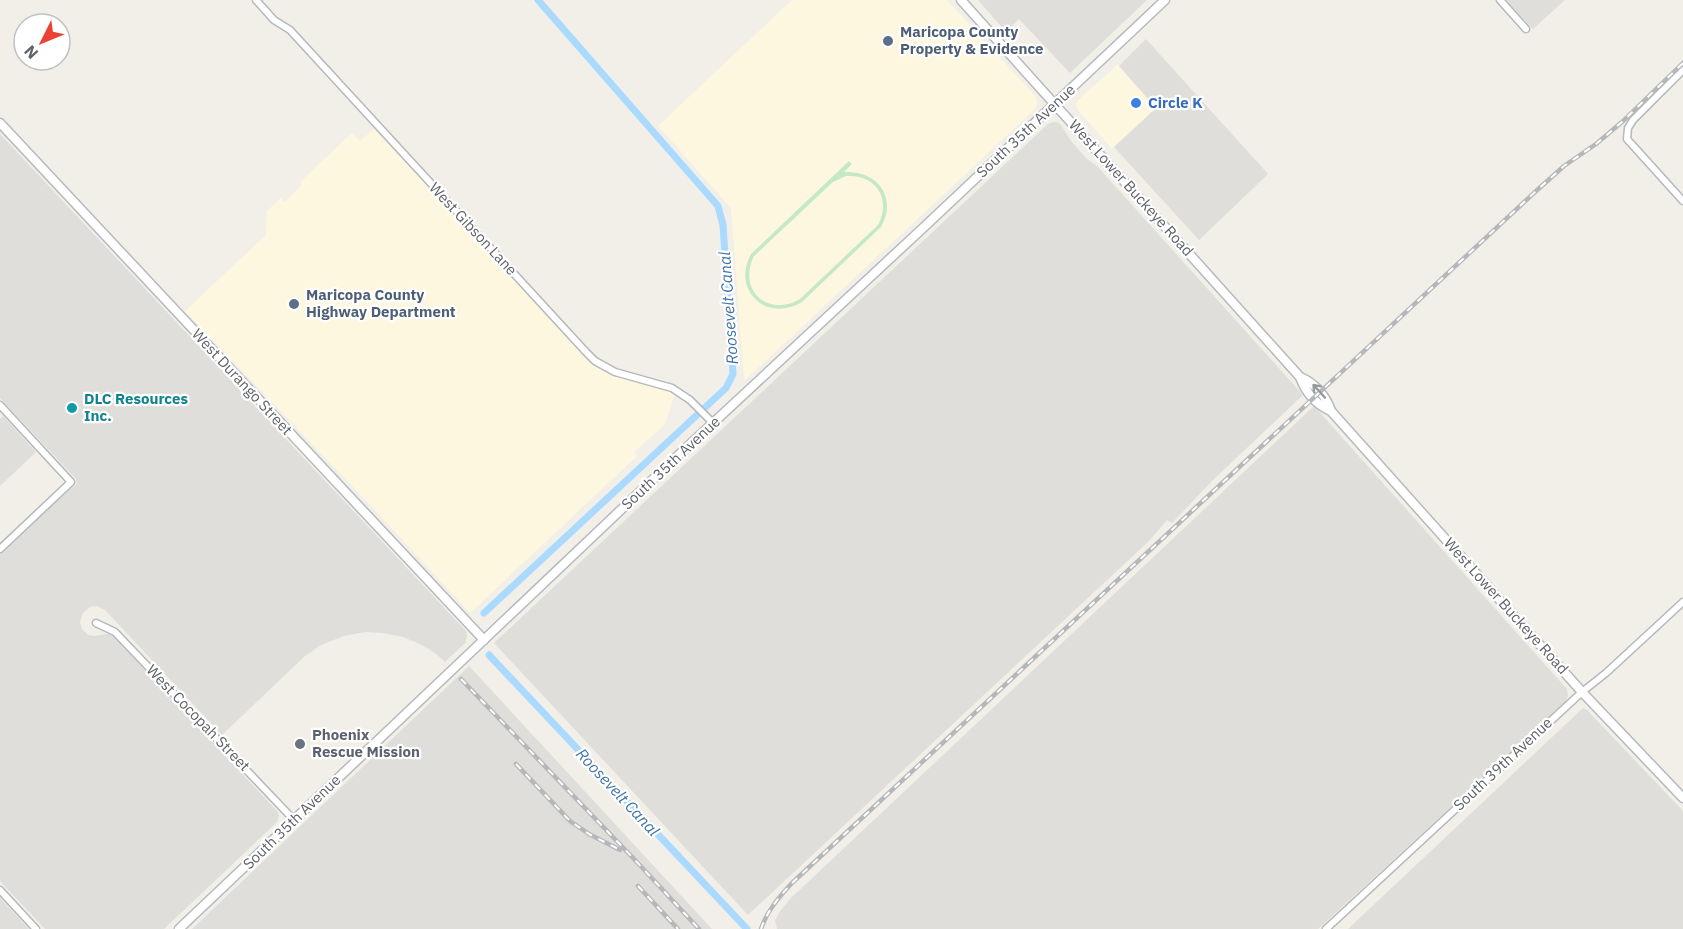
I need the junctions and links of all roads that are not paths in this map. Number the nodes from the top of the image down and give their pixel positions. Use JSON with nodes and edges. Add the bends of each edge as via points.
{"nodes":[{"id":1,"x":256,"y":0,"type":"edge"},
{"id":2,"x":961,"y":0,"type":"edge"},
{"id":3,"x":1165,"y":0,"type":"edge"},
{"id":4,"x":1500,"y":0,"type":"edge"},
{"id":5,"x":1526,"y":29,"type":"dead end"},
{"id":6,"x":1683,"y":70,"type":"edge"},
{"id":7,"x":1055,"y":104,"type":"junction"},
{"id":8,"x":0,"y":123,"type":"edge"},
{"id":9,"x":1683,"y":201,"type":"edge"},
{"id":10,"x":0,"y":405,"type":"edge"},
{"id":11,"x":713,"y":423,"type":"junction"},
{"id":12,"x":0,"y":549,"type":"edge"},
{"id":13,"x":1683,"y":602,"type":"edge"},
{"id":14,"x":96,"y":623,"type":"dead end"},
{"id":15,"x":484,"y":640,"type":"junction"},
{"id":16,"x":1582,"y":692,"type":"junction"},
{"id":17,"x":1683,"y":798,"type":"edge"},
{"id":18,"x":294,"y":820,"type":"junction"},
{"id":19,"x":0,"y":890,"type":"edge"},
{"id":20,"x":36,"y":929,"type":"edge"},
{"id":21,"x":179,"y":929,"type":"edge"},
{"id":22,"x":1326,"y":929,"type":"edge"}],
"edges":[{"from":1,"to":11,"type":"street","name":"West Gibson Lane","via":[[274,20],[290,30],[590,357],[615,372],[672,388]]},
{"from":2,"to":7,"type":"main road","name":"West Lower Buckeye Road"},
{"from":3,"to":7,"type":"main road","name":"South 35th Avenue"},
{"from":4,"to":5,"type":"street"},
{"from":6,"to":9,"type":"street","via":[[1633,120],[1627,139]]},
{"from":7,"to":11,"type":"main road","name":"South 35th Avenue"},
{"from":7,"to":16,"type":"main road","name":"West Lower Buckeye Road","via":[[1300,377],[1312,398],[1331,411]]},
{"from":8,"to":15,"type":"main road","name":"West Durango Street"},
{"from":10,"to":12,"type":"street","via":[[70,482]]},
{"from":11,"to":15,"type":"main road","name":"South 35th Avenue"},
{"from":13,"to":16,"type":"street","name":"South 39th Avenue"},
{"from":14,"to":18,"type":"street","name":"West Cocopah Street","via":[[115,632]]},
{"from":15,"to":18,"type":"main road","name":"South 35th Avenue"},
{"from":16,"to":17,"type":"main road","name":"West Lower Buckeye Road"},
{"from":16,"to":22,"type":"street","name":"South 39th Avenue"},
{"from":18,"to":21,"type":"main road","name":"South 35th Avenue"},
{"from":19,"to":20,"type":"street"}]}
